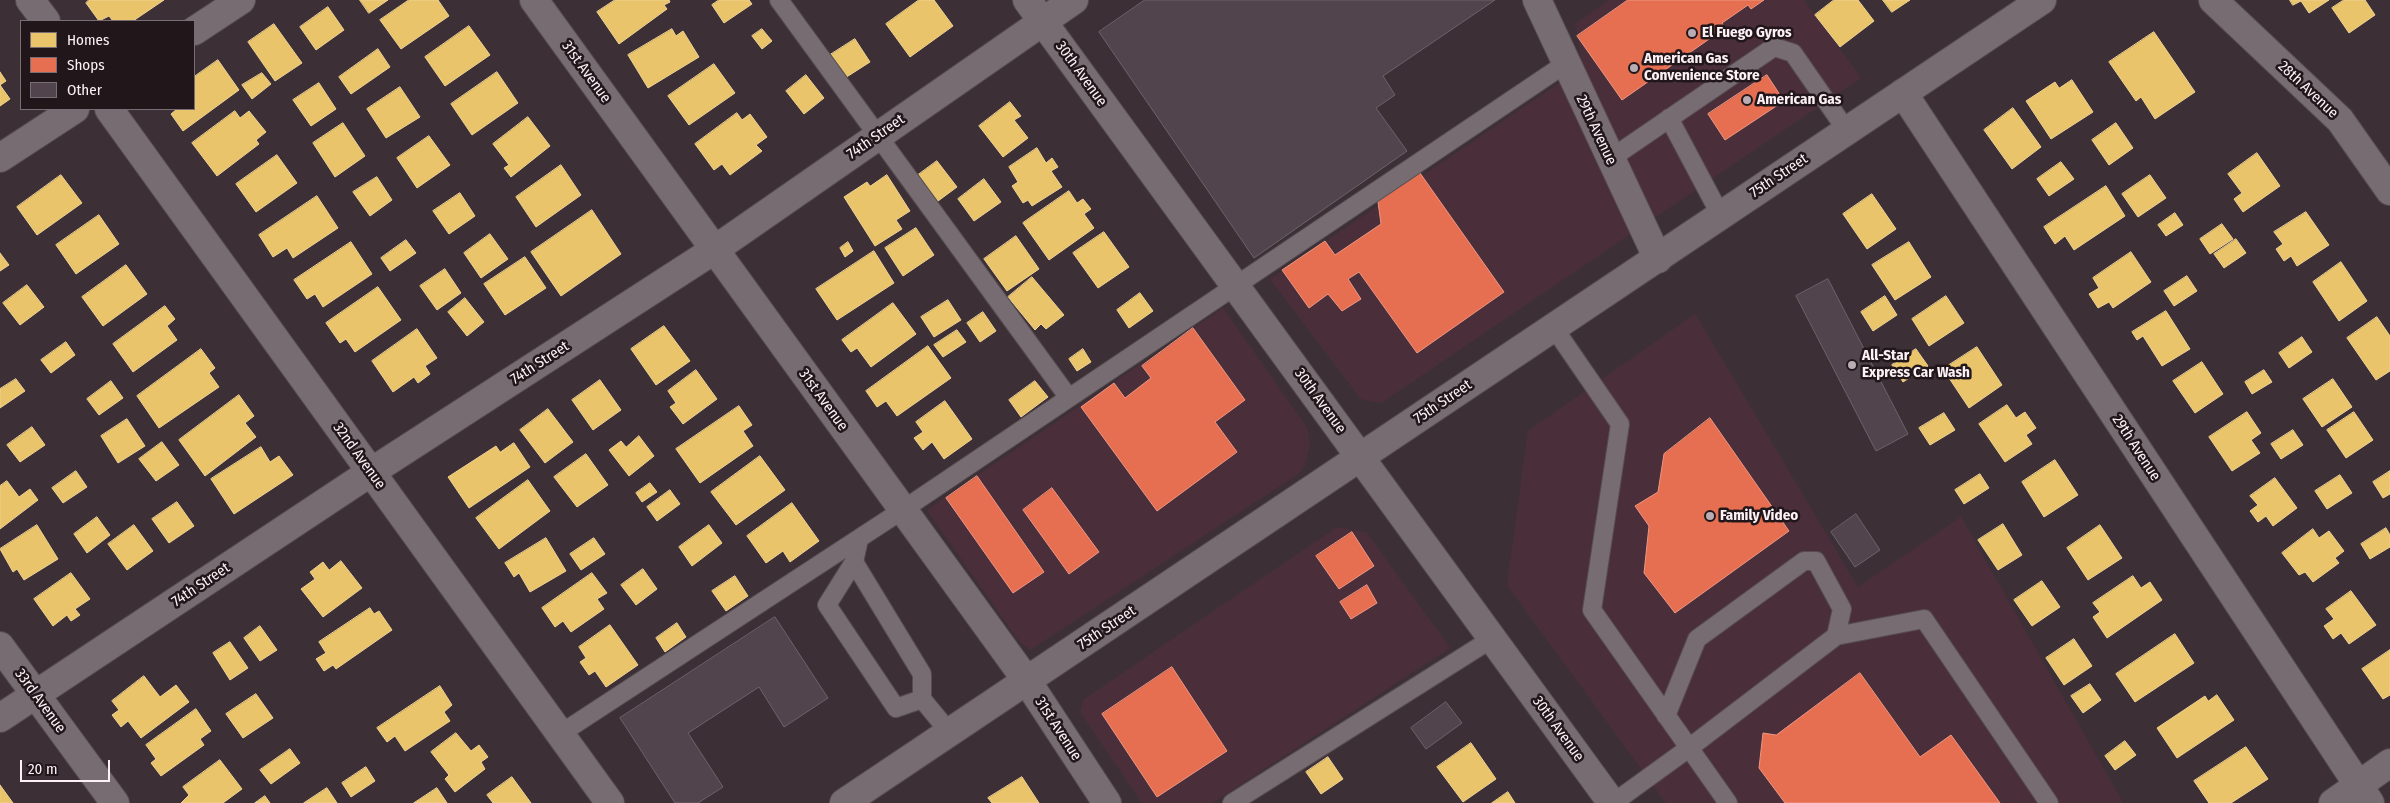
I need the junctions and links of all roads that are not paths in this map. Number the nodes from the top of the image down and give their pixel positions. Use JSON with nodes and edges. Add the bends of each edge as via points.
{"nodes":[{"id":1,"x":30,"y":0,"type":"edge"},
{"id":2,"x":241,"y":0,"type":"edge"},
{"id":3,"x":534,"y":0,"type":"edge"},
{"id":4,"x":779,"y":0,"type":"edge"},
{"id":5,"x":1074,"y":0,"type":"edge"},
{"id":6,"x":1536,"y":0,"type":"edge"},
{"id":7,"x":2042,"y":0,"type":"edge"},
{"id":8,"x":2213,"y":0,"type":"edge"},
{"id":9,"x":1035,"y":11,"type":"edge"},
{"id":10,"x":45,"y":20,"type":"edge"},
{"id":11,"x":195,"y":30,"type":"edge"},
{"id":12,"x":1565,"y":64,"type":"junction"},
{"id":13,"x":1903,"y":93,"type":"junction"},
{"id":14,"x":73,"y":110,"type":"edge"},
{"id":15,"x":110,"y":110,"type":"edge"},
{"id":16,"x":1669,"y":118,"type":"junction"},
{"id":17,"x":1847,"y":130,"type":"junction"},
{"id":18,"x":877,"y":135,"type":"junction"},
{"id":19,"x":0,"y":158,"type":"edge"},
{"id":20,"x":1610,"y":159,"type":"junction"},
{"id":21,"x":2390,"y":191,"type":"edge"},
{"id":22,"x":1720,"y":216,"type":"junction"},
{"id":23,"x":714,"y":250,"type":"junction"},
{"id":24,"x":1658,"y":258,"type":"junction"},
{"id":25,"x":1236,"y":286,"type":"junction"},
{"id":26,"x":1554,"y":328,"type":"junction"},
{"id":27,"x":1069,"y":398,"type":"junction"},
{"id":28,"x":1361,"y":457,"type":"junction"},
{"id":29,"x":371,"y":472,"type":"junction"},
{"id":30,"x":904,"y":509,"type":"junction"},
{"id":31,"x":859,"y":538,"type":"junction"},
{"id":32,"x":854,"y":562,"type":"junction"},
{"id":33,"x":1836,"y":636,"type":"junction"},
{"id":34,"x":1493,"y":638,"type":"junction"},
{"id":35,"x":0,"y":646,"type":"edge"},
{"id":36,"x":1026,"y":681,"type":"junction"},
{"id":37,"x":36,"y":695,"type":"junction"},
{"id":38,"x":922,"y":699,"type":"junction"},
{"id":39,"x":1666,"y":716,"type":"junction"},
{"id":40,"x":0,"y":718,"type":"edge"},
{"id":41,"x":950,"y":733,"type":"junction"},
{"id":42,"x":560,"y":734,"type":"junction"},
{"id":43,"x":1689,"y":748,"type":"junction"},
{"id":44,"x":2390,"y":763,"type":"edge"},
{"id":45,"x":2364,"y":794,"type":"edge"},
{"id":46,"x":115,"y":803,"type":"edge"},
{"id":47,"x":610,"y":803,"type":"edge"},
{"id":48,"x":844,"y":803,"type":"edge"},
{"id":49,"x":1107,"y":803,"type":"edge"},
{"id":50,"x":1232,"y":803,"type":"edge"},
{"id":51,"x":1612,"y":803,"type":"edge"},
{"id":52,"x":1728,"y":803,"type":"edge"},
{"id":53,"x":2049,"y":803,"type":"edge"},
{"id":54,"x":2333,"y":803,"type":"edge"}],
"edges":[{"from":1,"to":10,"type":"street"},
{"from":2,"to":11,"type":"street"},
{"from":3,"to":23,"type":"street","name":"31st Avenue"},
{"from":4,"to":18,"type":"lane"},
{"from":5,"to":9,"type":"street","name":"74th Street"},
{"from":6,"to":12,"type":"street","name":"29th Avenue"},
{"from":7,"to":13,"type":"street","name":"75th Street"},
{"from":8,"to":21,"type":"street","name":"28th Avenue","via":[[2340,120]]},
{"from":9,"to":18,"type":"street","name":"74th Street"},
{"from":9,"to":25,"type":"street","name":"30th Avenue"},
{"from":12,"to":20,"type":"street","name":"29th Avenue"},
{"from":12,"to":25,"type":"lane"},
{"from":13,"to":17,"type":"street","name":"75th Street"},
{"from":13,"to":45,"type":"street","name":"29th Avenue"},
{"from":14,"to":19,"type":"street"},
{"from":15,"to":29,"type":"street","name":"32nd Avenue"},
{"from":16,"to":17,"type":"lane","via":[[1774,47],[1792,53]]},
{"from":16,"to":20,"type":"lane"},
{"from":16,"to":22,"type":"lane"},
{"from":17,"to":22,"type":"street","name":"75th Street"},
{"from":18,"to":23,"type":"street","name":"74th Street"},
{"from":18,"to":27,"type":"lane"},
{"from":20,"to":24,"type":"street","name":"29th Avenue"},
{"from":22,"to":24,"type":"street","name":"75th Street"},
{"from":23,"to":29,"type":"street","name":"74th Street"},
{"from":23,"to":30,"type":"street","name":"31st Avenue"},
{"from":24,"to":26,"type":"street","name":"75th Street"},
{"from":25,"to":27,"type":"lane"},
{"from":25,"to":28,"type":"street","name":"30th Avenue"},
{"from":26,"to":28,"type":"street","name":"75th Street"},
{"from":26,"to":39,"type":"lane","via":[[1620,424],[1592,610]]},
{"from":27,"to":30,"type":"lane"},
{"from":28,"to":34,"type":"street","name":"30th Avenue"},
{"from":28,"to":36,"type":"street","name":"75th Street"},
{"from":29,"to":37,"type":"street","name":"74th Street"},
{"from":29,"to":42,"type":"street","name":"32nd Avenue"},
{"from":30,"to":31,"type":"lane"},
{"from":30,"to":36,"type":"street","name":"31st Avenue"},
{"from":31,"to":32,"type":"lane"},
{"from":31,"to":42,"type":"lane"},
{"from":32,"to":38,"type":"lane","via":[[922,674]]},
{"from":32,"to":38,"type":"lane","via":[[827,605],[896,708]]},
{"from":33,"to":39,"type":"lane","via":[[1842,609],[1816,561],[1804,561],[1697,639]]},
{"from":33,"to":43,"type":"lane"},
{"from":33,"to":53,"type":"lane","via":[[1924,619]]},
{"from":34,"to":50,"type":"lane"},
{"from":34,"to":51,"type":"street","name":"30th Avenue"},
{"from":35,"to":37,"type":"street","name":"33rd Avenue"},
{"from":36,"to":41,"type":"street","name":"75th Street"},
{"from":36,"to":49,"type":"street","name":"31st Avenue"},
{"from":37,"to":40,"type":"street","name":"74th Street"},
{"from":37,"to":46,"type":"street","name":"33rd Avenue"},
{"from":38,"to":41,"type":"lane"},
{"from":39,"to":43,"type":"lane"},
{"from":41,"to":48,"type":"street","name":"75th Street"},
{"from":42,"to":47,"type":"street","name":"32nd Avenue"},
{"from":43,"to":51,"type":"lane"},
{"from":43,"to":52,"type":"lane"},
{"from":44,"to":45,"type":"street"},
{"from":45,"to":54,"type":"street"}]}
